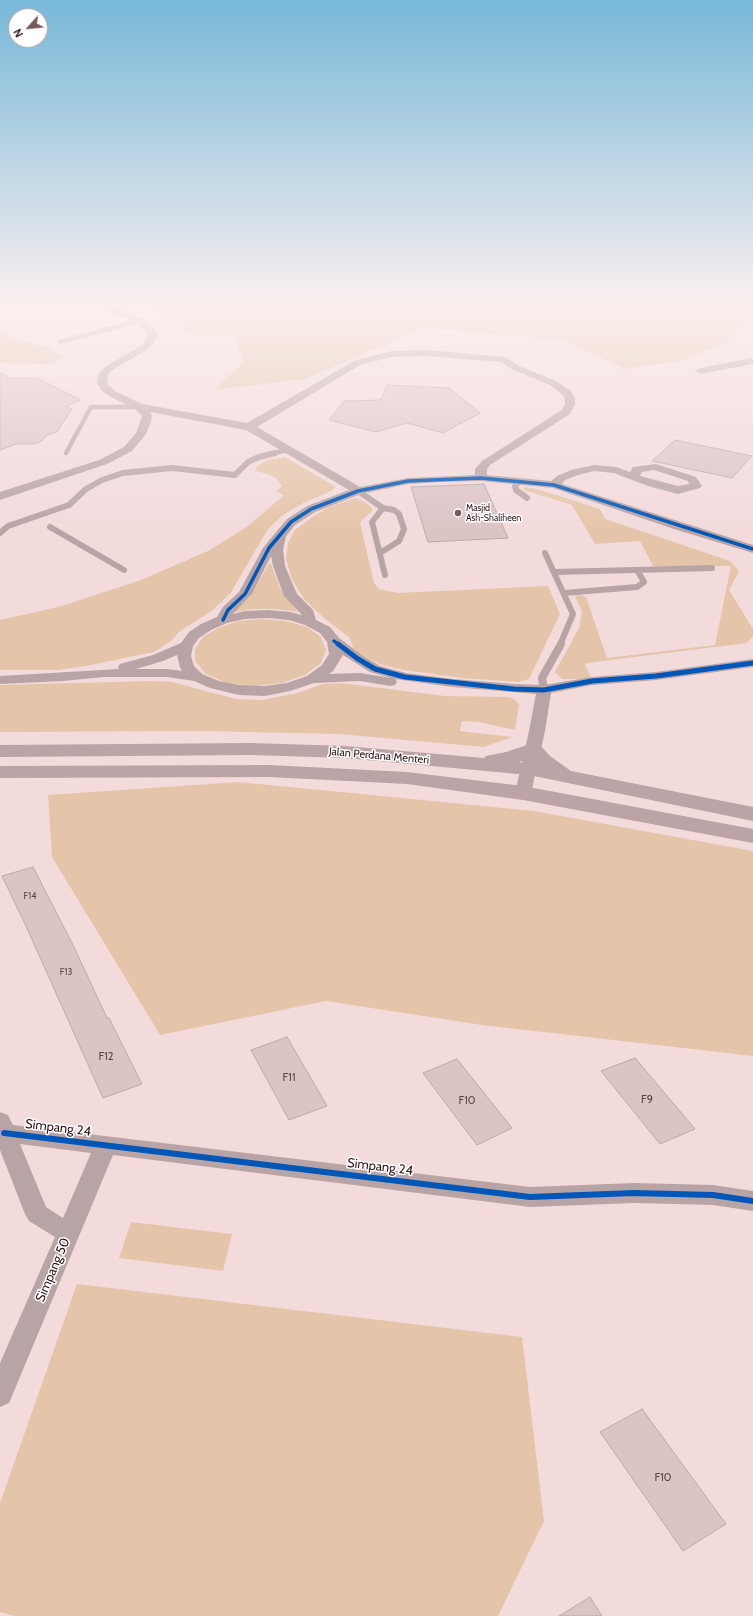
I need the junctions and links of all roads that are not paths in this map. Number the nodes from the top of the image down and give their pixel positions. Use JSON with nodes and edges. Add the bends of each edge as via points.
{"nodes":[{"id":1,"x":102,"y":380,"type":"edge"},
{"id":2,"x":328,"y":380,"type":"edge"},
{"id":3,"x":545,"y":380,"type":"edge"},
{"id":4,"x":139,"y":408,"type":"junction"},
{"id":5,"x":249,"y":427,"type":"junction"},
{"id":6,"x":287,"y":450,"type":"junction"},
{"id":7,"x":66,"y":453,"type":"dead end"},
{"id":8,"x":481,"y":478,"type":"junction"},
{"id":9,"x":634,"y":478,"type":"dead end"},
{"id":10,"x":519,"y":482,"type":"junction"},
{"id":11,"x":554,"y":485,"type":"junction"},
{"id":12,"x":358,"y":491,"type":"junction"},
{"id":13,"x":0,"y":496,"type":"edge"},
{"id":14,"x":527,"y":498,"type":"dead end"},
{"id":15,"x":383,"y":508,"type":"junction"},
{"id":16,"x":50,"y":528,"type":"dead end"},
{"id":17,"x":0,"y":533,"type":"edge"},
{"id":18,"x":281,"y":533,"type":"junction"},
{"id":19,"x":753,"y":548,"type":"edge"},
{"id":20,"x":380,"y":553,"type":"junction"},
{"id":21,"x":545,"y":553,"type":"dead end"},
{"id":22,"x":712,"y":568,"type":"dead end"},
{"id":23,"x":124,"y":570,"type":"dead end"},
{"id":24,"x":637,"y":570,"type":"junction"},
{"id":25,"x":555,"y":572,"type":"junction"},
{"id":26,"x":385,"y":575,"type":"dead end"},
{"id":27,"x":564,"y":593,"type":"junction"},
{"id":28,"x":223,"y":620,"type":"junction"},
{"id":29,"x":310,"y":622,"type":"junction"},
{"id":30,"x":334,"y":641,"type":"junction"},
{"id":31,"x":186,"y":646,"type":"junction"},
{"id":32,"x":753,"y":663,"type":"edge"},
{"id":33,"x":104,"y":673,"type":"junction"},
{"id":34,"x":197,"y":676,"type":"junction"},
{"id":35,"x":312,"y":679,"type":"junction"},
{"id":36,"x":0,"y":680,"type":"edge"},
{"id":37,"x":514,"y":689,"type":"junction"},
{"id":38,"x":544,"y":690,"type":"junction"},
{"id":39,"x":533,"y":749,"type":"junction"},
{"id":40,"x":0,"y":751,"type":"edge"},
{"id":41,"x":466,"y":763,"type":"junction"},
{"id":42,"x":529,"y":769,"type":"junction"},
{"id":43,"x":0,"y":772,"type":"edge"},
{"id":44,"x":568,"y":777,"type":"junction"},
{"id":45,"x":523,"y":793,"type":"junction"},
{"id":46,"x":753,"y":814,"type":"edge"},
{"id":47,"x":753,"y":836,"type":"edge"},
{"id":48,"x":2,"y":1127,"type":"edge"},
{"id":49,"x":106,"y":1145,"type":"junction"},
{"id":50,"x":753,"y":1201,"type":"edge"},
{"id":51,"x":68,"y":1233,"type":"junction"},
{"id":52,"x":0,"y":1394,"type":"edge"}],
"edges":[{"from":1,"to":4,"type":"street","via":[[105,388],[113,394]]},
{"from":2,"to":5,"type":"street"},
{"from":3,"to":8,"type":"street","via":[[561,387],[570,398],[566,412],[486,463]]},
{"from":4,"to":5,"type":"street"},
{"from":4,"to":7,"type":"lane","via":[[90,407]]},
{"from":4,"to":13,"type":"street","via":[[147,415],[146,422],[141,434],[128,449],[103,462]]},
{"from":5,"to":6,"type":"street"},
{"from":6,"to":12,"type":"street"},
{"from":6,"to":17,"type":"lane","via":[[248,462],[236,475],[172,468],[123,473],[86,489],[69,505],[8,526]]},
{"from":8,"to":10,"type":"street"},
{"from":8,"to":12,"type":"street","via":[[408,481]]},
{"from":9,"to":11,"type":"street","via":[[616,470],[594,468],[575,472],[561,478]]},
{"from":10,"to":11,"type":"street"},
{"from":10,"to":14,"type":"lane","via":[[515,486],[516,490]]},
{"from":11,"to":19,"type":"street"},
{"from":12,"to":15,"type":"lane"},
{"from":12,"to":18,"type":"street","via":[[311,509],[291,522]]},
{"from":15,"to":20,"type":"lane","via":[[372,522]]},
{"from":15,"to":20,"type":"lane","via":[[399,514],[404,529],[399,541]]},
{"from":16,"to":23,"type":"lane"},
{"from":18,"to":28,"type":"street","via":[[269,548],[245,594],[228,610]]},
{"from":18,"to":29,"type":"street","via":[[277,550],[279,566],[291,596],[308,613]]},
{"from":20,"to":26,"type":"lane"},
{"from":21,"to":25,"type":"lane"},
{"from":22,"to":24,"type":"lane"},
{"from":24,"to":25,"type":"lane"},
{"from":24,"to":27,"type":"lane","via":[[644,582],[636,587]]},
{"from":25,"to":27,"type":"lane"},
{"from":27,"to":38,"type":"lane","via":[[572,614],[561,643],[542,678]]},
{"from":28,"to":29,"type":"street","via":[[245,615],[268,614],[290,616]]},
{"from":28,"to":31,"type":"street","via":[[194,635]]},
{"from":29,"to":30,"type":"street","via":[[325,630]]},
{"from":30,"to":35,"type":"street","via":[[336,654],[328,668]]},
{"from":30,"to":37,"type":"street","via":[[375,669],[405,677]]},
{"from":31,"to":33,"type":"street","via":[[158,658]]},
{"from":31,"to":34,"type":"street","via":[[184,656],[187,667]]},
{"from":32,"to":38,"type":"street","via":[[656,676],[592,681]]},
{"from":33,"to":34,"type":"street","via":[[167,673]]},
{"from":33,"to":36,"type":"street"},
{"from":34,"to":35,"type":"street","via":[[215,685],[239,690],[265,691],[290,687]]},
{"from":35,"to":37,"type":"street","via":[[360,677],[399,684],[456,689]]},
{"from":37,"to":38,"type":"street"},
{"from":38,"to":39,"type":"street"},
{"from":39,"to":41,"type":"main road","via":[[510,758]]},
{"from":39,"to":42,"type":"street"},
{"from":39,"to":44,"type":"main road","via":[[543,760]]},
{"from":40,"to":41,"type":"main road","name":"Jalan Perdana Menteri","via":[[252,749],[345,752]]},
{"from":41,"to":42,"type":"main road","name":"Jalan Perdana Menteri"},
{"from":42,"to":44,"type":"main road","name":"Jalan Perdana Menteri"},
{"from":42,"to":45,"type":"street"},
{"from":43,"to":45,"type":"main road","name":"Jalan Perdana Menteri","via":[[269,771],[407,778]]},
{"from":44,"to":46,"type":"main road","name":"Jalan Perdana Menteri"},
{"from":45,"to":47,"type":"main road","name":"Jalan Perdana Menteri"},
{"from":48,"to":49,"type":"street","name":"Simpang 24"},
{"from":48,"to":51,"type":"street","via":[[37,1214]]},
{"from":49,"to":50,"type":"street","name":"Simpang 24","via":[[530,1197],[634,1193],[713,1195]]},
{"from":49,"to":51,"type":"street","name":"Simpang 50"},
{"from":51,"to":52,"type":"street","name":"Simpang 50"}]}
